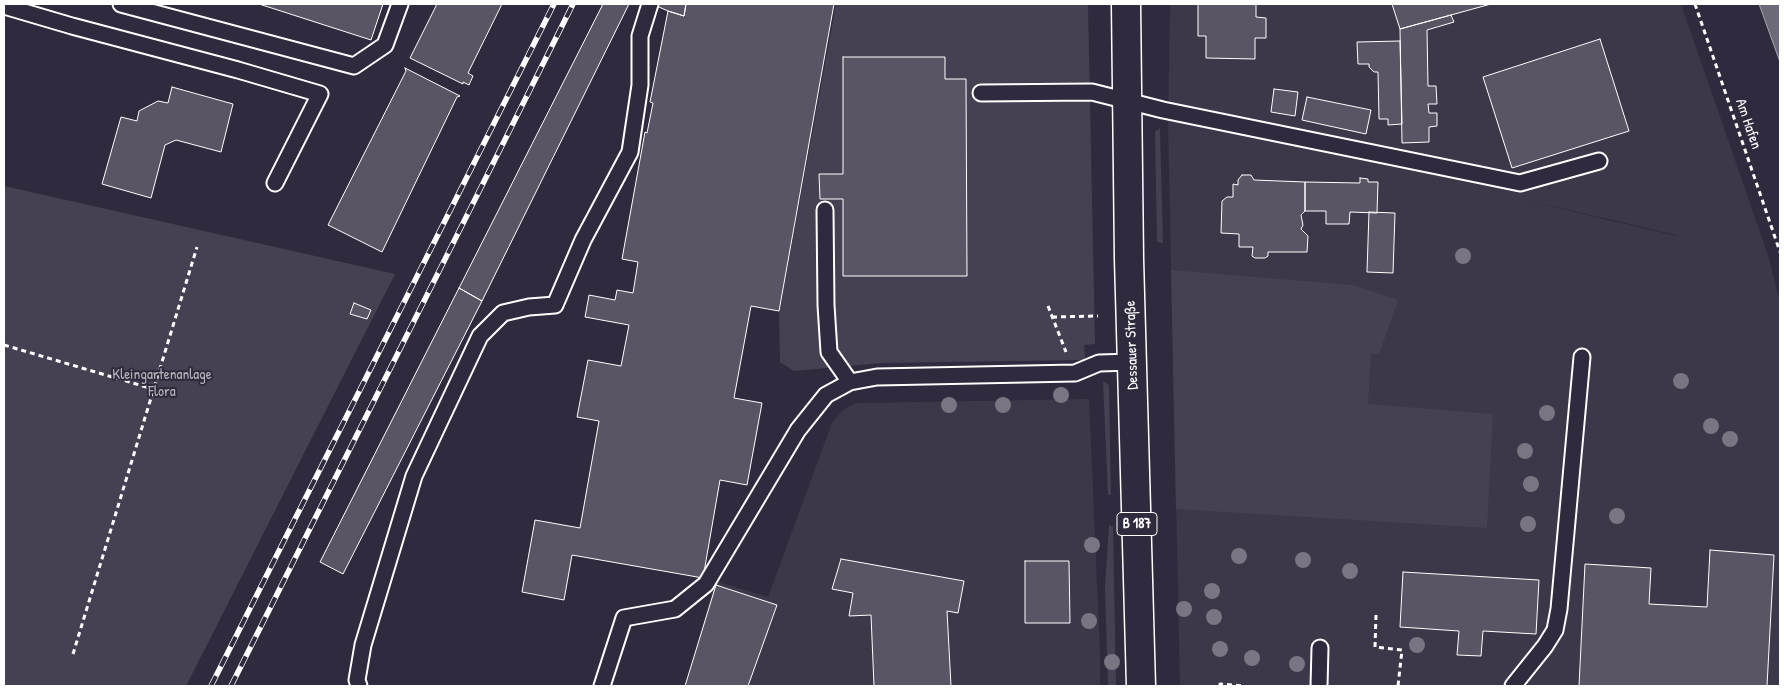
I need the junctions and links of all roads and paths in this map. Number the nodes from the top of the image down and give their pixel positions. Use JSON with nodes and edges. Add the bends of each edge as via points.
{"nodes":[{"id":1,"x":121,"y":4,"type":"edge"},
{"id":2,"x":400,"y":4,"type":"edge"},
{"id":3,"x":650,"y":4,"type":"edge"},
{"id":4,"x":1126,"y":4,"type":"edge"},
{"id":5,"x":1695,"y":4,"type":"edge"},
{"id":6,"x":4,"y":6,"type":"edge"},
{"id":7,"x":981,"y":93,"type":"dead end"},
{"id":8,"x":1126,"y":100,"type":"junction"},
{"id":9,"x":1599,"y":161,"type":"dead end"},
{"id":10,"x":276,"y":183,"type":"dead end"},
{"id":11,"x":825,"y":210,"type":"dead end"},
{"id":12,"x":197,"y":247,"type":"dead end"},
{"id":13,"x":1780,"y":252,"type":"edge"},
{"id":14,"x":1048,"y":306,"type":"dead end"},
{"id":15,"x":1098,"y":316,"type":"dead end"},
{"id":16,"x":1052,"y":317,"type":"junction"},
{"id":17,"x":4,"y":344,"type":"edge"},
{"id":18,"x":1582,"y":357,"type":"dead end"},
{"id":19,"x":1132,"y":362,"type":"junction"},
{"id":20,"x":1075,"y":373,"type":"junction"},
{"id":21,"x":850,"y":382,"type":"junction"},
{"id":22,"x":153,"y":389,"type":"junction"},
{"id":23,"x":1376,"y":615,"type":"dead end"},
{"id":24,"x":1320,"y":648,"type":"dead end"},
{"id":25,"x":72,"y":654,"type":"dead end"},
{"id":26,"x":359,"y":686,"type":"edge"},
{"id":27,"x":602,"y":686,"type":"edge"},
{"id":28,"x":1141,"y":686,"type":"edge"},
{"id":29,"x":1220,"y":686,"type":"edge"},
{"id":30,"x":1244,"y":686,"type":"edge"},
{"id":31,"x":1319,"y":686,"type":"edge"},
{"id":32,"x":1398,"y":686,"type":"edge"},
{"id":33,"x":1513,"y":686,"type":"edge"}],
"edges":[{"from":1,"to":2,"type":"lane","via":[[354,66],[385,45]]},
{"from":3,"to":26,"type":"lane","via":[[640,36],[640,85],[630,152],[583,240],[555,305],[502,313],[480,336],[414,476],[362,645]]},
{"from":4,"to":8,"type":"main road","name":"Dessauer Straße","number":"B 187"},
{"from":5,"to":13,"type":"path","name":"Am Hafen"},
{"from":6,"to":10,"type":"lane","via":[[320,94]]},
{"from":7,"to":8,"type":"lane","via":[[1092,92]]},
{"from":8,"to":9,"type":"lane","via":[[1520,183]]},
{"from":8,"to":19,"type":"main road","name":"Dessauer Straße","number":"B 187"},
{"from":11,"to":21,"type":"lane","via":[[829,352]]},
{"from":12,"to":22,"type":"path"},
{"from":14,"to":16,"type":"path"},
{"from":15,"to":16,"type":"path"},
{"from":16,"to":20,"type":"path"},
{"from":17,"to":22,"type":"path"},
{"from":18,"to":33,"type":"lane","via":[[1560,609],[1555,630]]},
{"from":19,"to":20,"type":"lane","via":[[1099,363]]},
{"from":19,"to":28,"type":"main road","name":"Dessauer Straße","number":"B 187"},
{"from":20,"to":21,"type":"lane","via":[[877,377]]},
{"from":21,"to":27,"type":"lane","via":[[826,395],[798,430],[706,584],[675,609],[624,618]]},
{"from":22,"to":25,"type":"path"},
{"from":23,"to":32,"type":"path","via":[[1375,647],[1402,650]]},
{"from":24,"to":31,"type":"lane"},
{"from":29,"to":30,"type":"path"}]}
